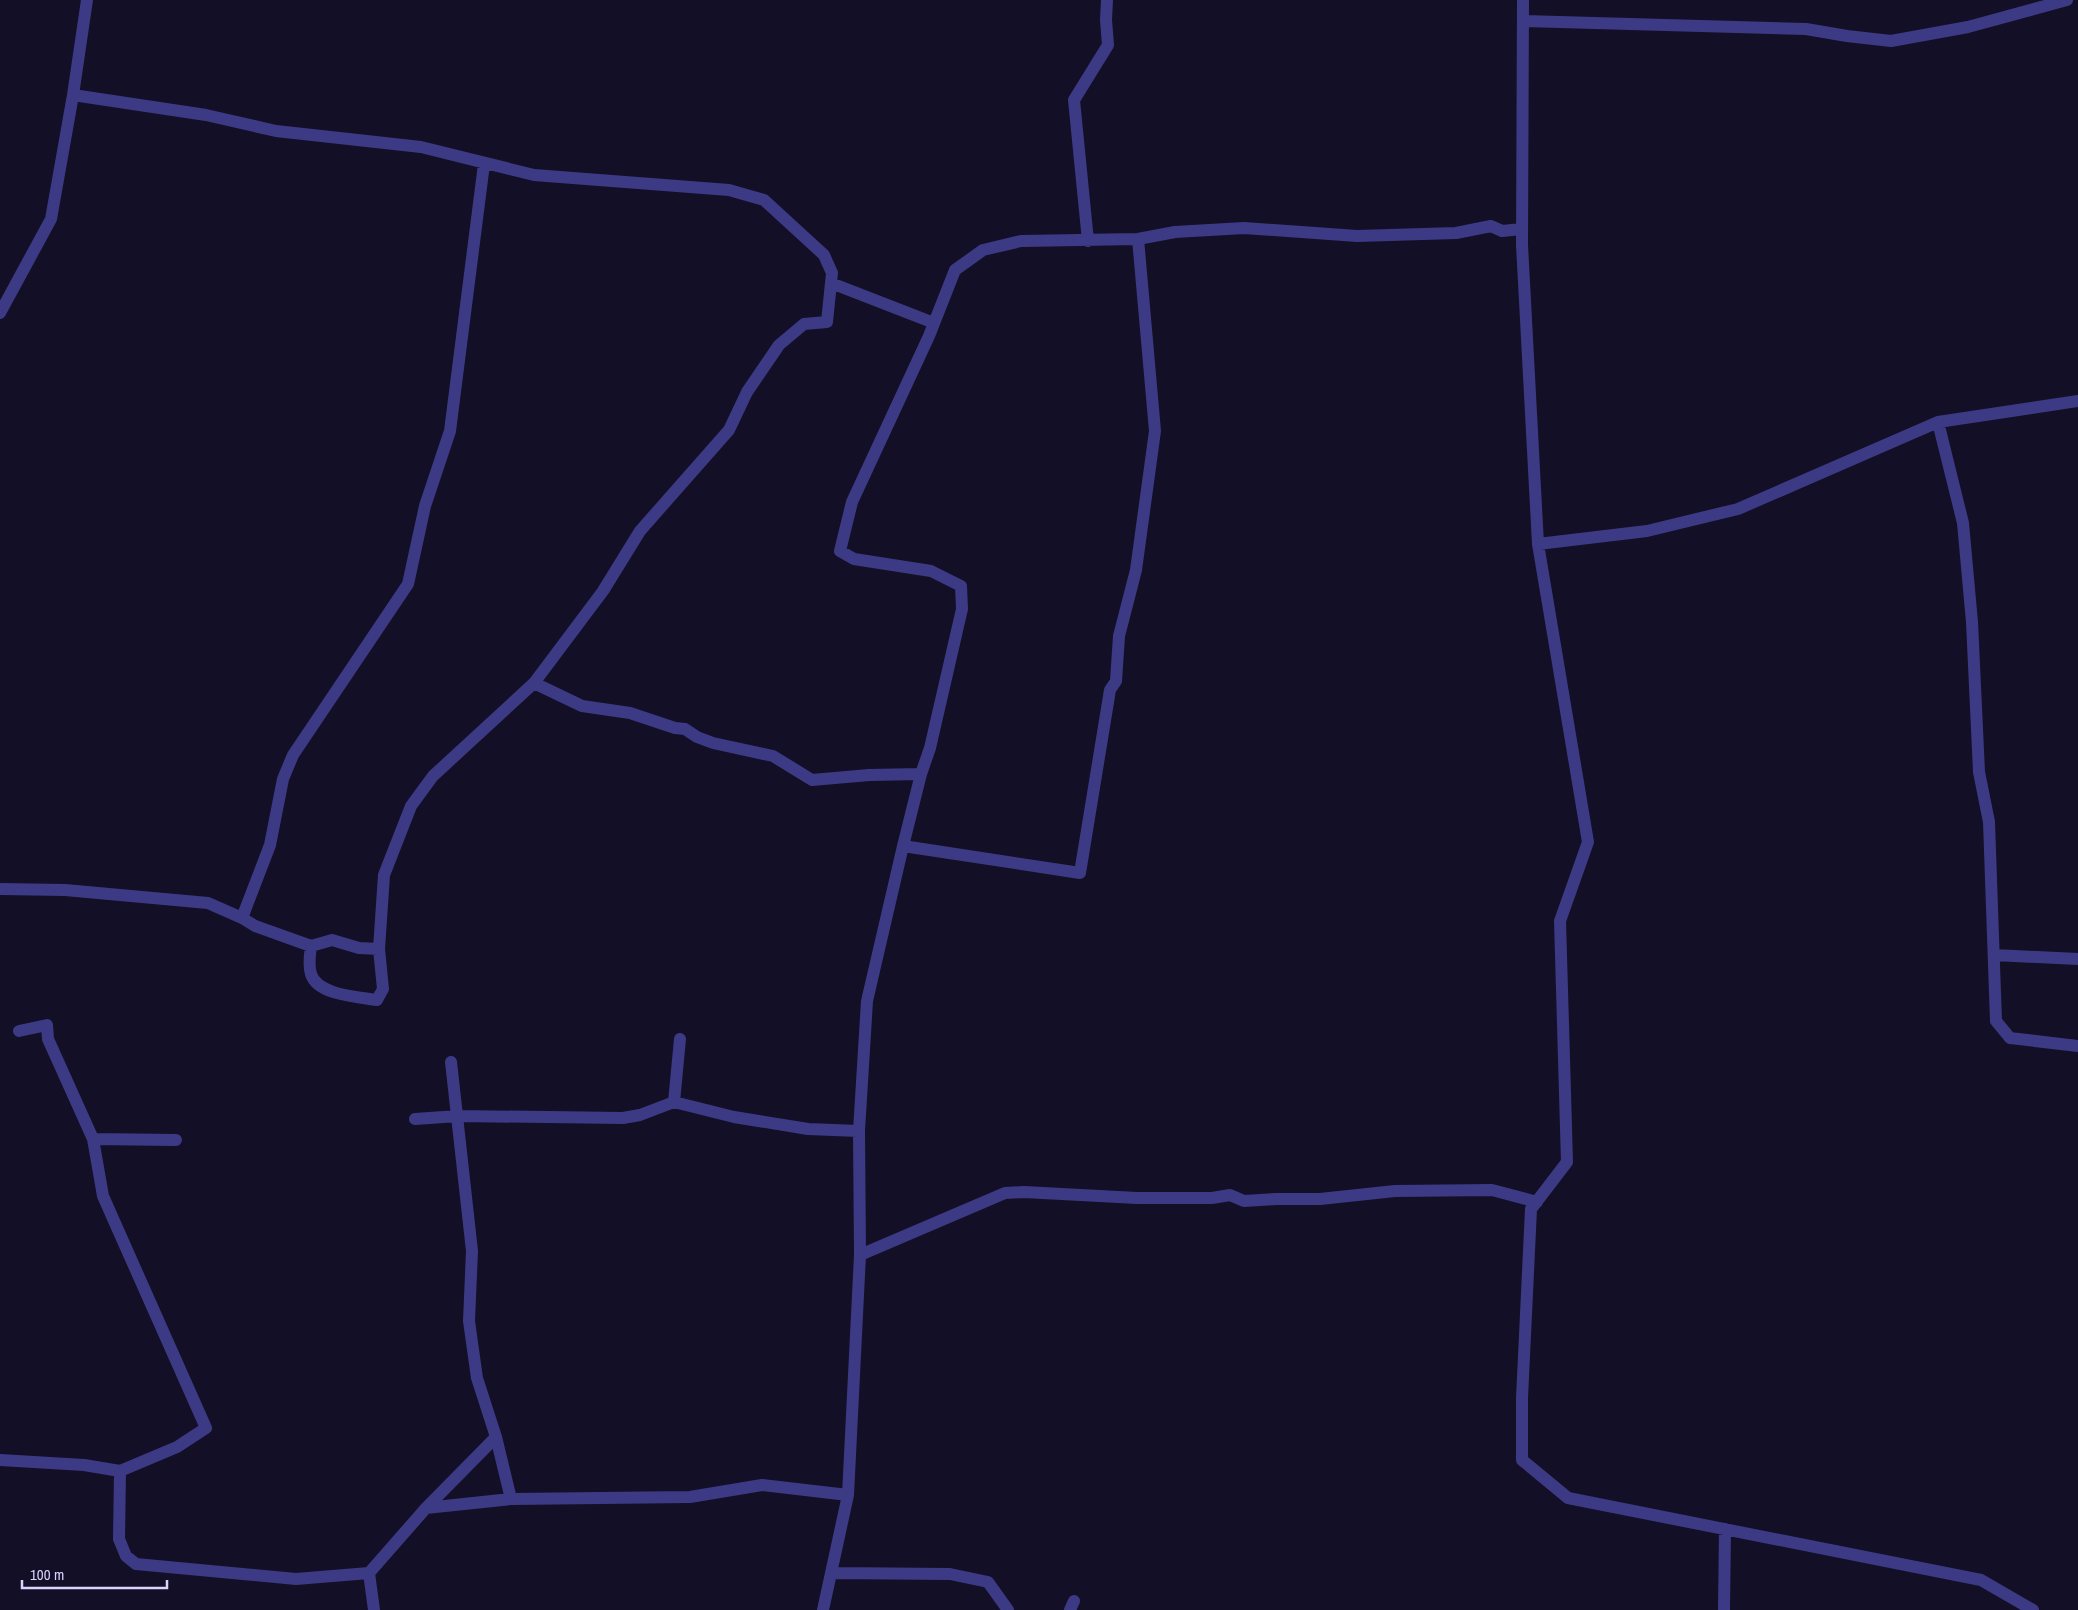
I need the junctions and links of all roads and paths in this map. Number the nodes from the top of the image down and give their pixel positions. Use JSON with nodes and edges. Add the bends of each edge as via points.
{"nodes":[{"id":1,"x":87,"y":0,"type":"edge"},
{"id":2,"x":1107,"y":0,"type":"edge"},
{"id":3,"x":1523,"y":0,"type":"edge"},
{"id":4,"x":2067,"y":0,"type":"edge"},
{"id":5,"x":1523,"y":20,"type":"junction"},
{"id":6,"x":74,"y":95,"type":"junction"},
{"id":7,"x":484,"y":164,"type":"junction"},
{"id":8,"x":1522,"y":229,"type":"junction"},
{"id":9,"x":1138,"y":239,"type":"junction"},
{"id":10,"x":1088,"y":241,"type":"junction"},
{"id":11,"x":831,"y":282,"type":"junction"},
{"id":12,"x":0,"y":313,"type":"edge"},
{"id":13,"x":934,"y":323,"type":"junction"},
{"id":14,"x":2078,"y":401,"type":"edge"},
{"id":15,"x":1938,"y":422,"type":"junction"},
{"id":16,"x":1538,"y":544,"type":"junction"},
{"id":17,"x":534,"y":683,"type":"junction"},
{"id":18,"x":921,"y":774,"type":"junction"},
{"id":19,"x":903,"y":846,"type":"junction"},
{"id":20,"x":0,"y":889,"type":"edge"},
{"id":21,"x":242,"y":918,"type":"junction"},
{"id":22,"x":310,"y":946,"type":"junction"},
{"id":23,"x":379,"y":949,"type":"junction"},
{"id":24,"x":1994,"y":955,"type":"junction"},
{"id":25,"x":2078,"y":960,"type":"edge"},
{"id":26,"x":19,"y":1031,"type":"dead end"},
{"id":27,"x":680,"y":1039,"type":"dead end"},
{"id":28,"x":2078,"y":1046,"type":"edge"},
{"id":29,"x":451,"y":1062,"type":"dead end"},
{"id":30,"x":674,"y":1102,"type":"junction"},
{"id":31,"x":458,"y":1116,"type":"junction"},
{"id":32,"x":415,"y":1119,"type":"dead end"},
{"id":33,"x":859,"y":1131,"type":"junction"},
{"id":34,"x":93,"y":1140,"type":"junction"},
{"id":35,"x":176,"y":1140,"type":"dead end"},
{"id":36,"x":1536,"y":1202,"type":"junction"},
{"id":37,"x":860,"y":1256,"type":"junction"},
{"id":38,"x":496,"y":1437,"type":"junction"},
{"id":39,"x":0,"y":1460,"type":"edge"},
{"id":40,"x":120,"y":1471,"type":"junction"},
{"id":41,"x":848,"y":1495,"type":"junction"},
{"id":42,"x":511,"y":1499,"type":"junction"},
{"id":43,"x":426,"y":1508,"type":"junction"},
{"id":44,"x":1724,"y":1529,"type":"junction"},
{"id":45,"x":831,"y":1572,"type":"junction"},
{"id":46,"x":369,"y":1573,"type":"junction"},
{"id":47,"x":374,"y":1610,"type":"edge"},
{"id":48,"x":823,"y":1610,"type":"edge"},
{"id":49,"x":1008,"y":1610,"type":"edge"},
{"id":50,"x":1724,"y":1610,"type":"edge"},
{"id":51,"x":2033,"y":1610,"type":"edge"}],
"edges":[{"from":1,"to":6,"type":"street"},
{"from":2,"to":10,"type":"street","via":[[1108,44],[1074,100]]},
{"from":3,"to":5,"type":"street"},
{"from":4,"to":5,"type":"street","via":[[1968,28],[1891,41],[1806,29]]},
{"from":5,"to":8,"type":"street"},
{"from":6,"to":7,"type":"street","via":[[276,131],[420,147]]},
{"from":6,"to":12,"type":"street","via":[[51,219]]},
{"from":7,"to":11,"type":"street","via":[[534,175],[729,190],[764,200],[824,255],[832,273]]},
{"from":7,"to":21,"type":"street","via":[[450,431],[425,506],[408,584],[293,755],[283,780],[270,845]]},
{"from":8,"to":9,"type":"street","via":[[1502,230],[1491,226],[1456,233],[1357,236],[1244,228],[1175,232]]},
{"from":8,"to":16,"type":"street"},
{"from":9,"to":10,"type":"street"},
{"from":9,"to":19,"type":"street","via":[[1154,431],[1136,570],[1119,636],[1116,682],[1110,690],[1080,873]]},
{"from":10,"to":13,"type":"street","via":[[1021,241],[983,250],[955,270]]},
{"from":11,"to":13,"type":"street"},
{"from":11,"to":17,"type":"street","via":[[827,322],[804,324],[779,345],[746,392],[729,430],[640,531],[603,591]]},
{"from":13,"to":18,"type":"street","via":[[852,502],[840,551],[854,560],[931,571],[961,586],[962,609]]},
{"from":14,"to":15,"type":"street"},
{"from":15,"to":16,"type":"street","via":[[1738,509],[1647,531]]},
{"from":15,"to":24,"type":"street","via":[[1963,523],[1972,622],[1979,772],[1989,822]]},
{"from":16,"to":36,"type":"street","via":[[1588,842],[1560,921],[1567,1162]]},
{"from":17,"to":18,"type":"street","via":[[582,706],[630,713],[685,729],[697,738],[713,743],[773,756],[812,780]]},
{"from":17,"to":23,"type":"street","via":[[433,776],[411,806],[384,875]]},
{"from":18,"to":19,"type":"street"},
{"from":19,"to":33,"type":"street","via":[[867,1001]]},
{"from":20,"to":21,"type":"street","via":[[65,890],[208,903]]},
{"from":21,"to":22,"type":"street"},
{"from":22,"to":23,"type":"street","via":[[332,940],[359,948]]},
{"from":22,"to":23,"type":"street","via":[[310,974],[322,988],[377,1000],[383,989]]},
{"from":24,"to":25,"type":"street"},
{"from":24,"to":28,"type":"street","via":[[1996,1020],[2010,1038]]},
{"from":26,"to":34,"type":"street","via":[[47,1025],[48,1039]]},
{"from":27,"to":30,"type":"street"},
{"from":29,"to":31,"type":"street"},
{"from":30,"to":31,"type":"street","via":[[623,1118]]},
{"from":30,"to":33,"type":"street","via":[[734,1117],[808,1129]]},
{"from":31,"to":32,"type":"street"},
{"from":31,"to":38,"type":"street","via":[[472,1251],[469,1320],[477,1378]]},
{"from":33,"to":37,"type":"street"},
{"from":34,"to":35,"type":"street"},
{"from":34,"to":40,"type":"street","via":[[103,1196],[206,1428],[177,1446]]},
{"from":36,"to":37,"type":"street","via":[[1492,1190],[1395,1191],[1320,1200],[1244,1201],[1230,1194],[1212,1198],[1138,1198],[1005,1193]]},
{"from":36,"to":44,"type":"street","via":[[1531,1208],[1522,1460],[1568,1498]]},
{"from":37,"to":41,"type":"street"},
{"from":38,"to":42,"type":"street"},
{"from":38,"to":43,"type":"street"},
{"from":39,"to":40,"type":"street","via":[[84,1465]]},
{"from":40,"to":46,"type":"street","via":[[119,1539],[126,1556],[136,1564],[296,1579]]},
{"from":41,"to":42,"type":"street","via":[[762,1485],[690,1497]]},
{"from":41,"to":45,"type":"street"},
{"from":42,"to":43,"type":"street"},
{"from":43,"to":46,"type":"street"},
{"from":44,"to":50,"type":"street"},
{"from":44,"to":51,"type":"street","via":[[1981,1580]]},
{"from":45,"to":48,"type":"street"},
{"from":45,"to":49,"type":"street","via":[[950,1574],[988,1582]]},
{"from":46,"to":47,"type":"street"}]}
